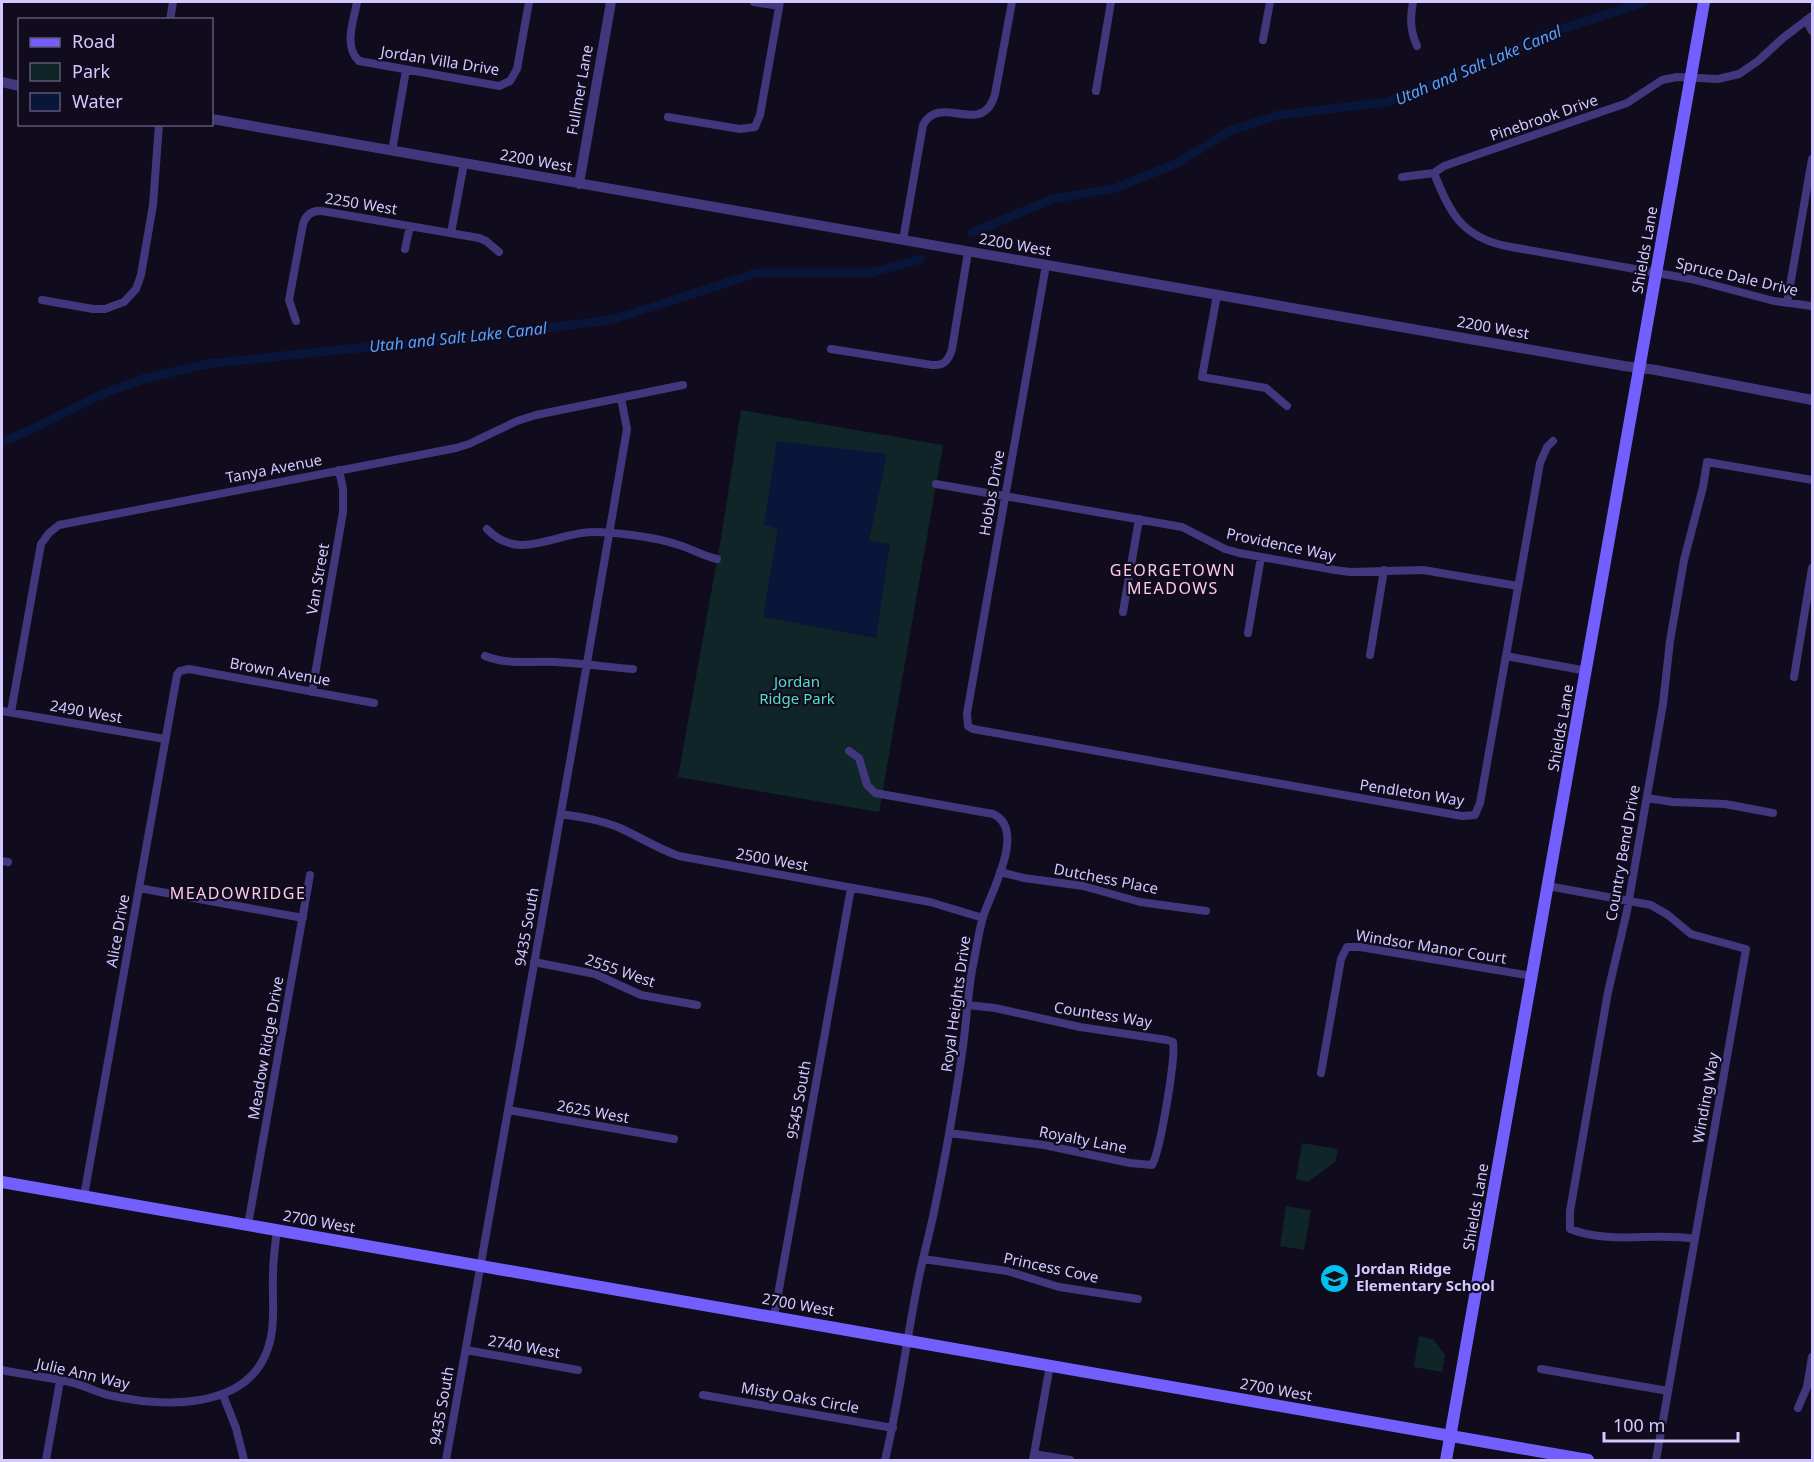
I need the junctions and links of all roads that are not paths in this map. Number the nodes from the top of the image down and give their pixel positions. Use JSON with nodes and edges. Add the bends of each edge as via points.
{"nodes":[{"id":1,"x":174,"y":2,"type":"edge"},
{"id":2,"x":357,"y":2,"type":"edge"},
{"id":3,"x":529,"y":2,"type":"edge"},
{"id":4,"x":611,"y":2,"type":"edge"},
{"id":5,"x":754,"y":2,"type":"edge"},
{"id":6,"x":1011,"y":2,"type":"edge"},
{"id":7,"x":1112,"y":2,"type":"edge"},
{"id":8,"x":1270,"y":2,"type":"edge"},
{"id":9,"x":1413,"y":2,"type":"edge"},
{"id":10,"x":1704,"y":2,"type":"edge"},
{"id":11,"x":779,"y":4,"type":"edge"},
{"id":12,"x":170,"y":18,"type":"edge"},
{"id":13,"x":1809,"y":18,"type":"edge"},
{"id":14,"x":1812,"y":31,"type":"edge"},
{"id":15,"x":1263,"y":40,"type":"dead end"},
{"id":16,"x":1416,"y":46,"type":"dead end"},
{"id":17,"x":406,"y":70,"type":"junction"},
{"id":18,"x":1690,"y":78,"type":"junction"},
{"id":19,"x":2,"y":82,"type":"edge"},
{"id":20,"x":18,"y":86,"type":"edge"},
{"id":21,"x":1096,"y":91,"type":"dead end"},
{"id":22,"x":668,"y":117,"type":"dead end"},
{"id":23,"x":213,"y":119,"type":"edge"},
{"id":24,"x":159,"y":126,"type":"edge"},
{"id":25,"x":392,"y":151,"type":"junction"},
{"id":26,"x":1812,"y":159,"type":"edge"},
{"id":27,"x":464,"y":164,"type":"junction"},
{"id":28,"x":1434,"y":173,"type":"junction"},
{"id":29,"x":1402,"y":177,"type":"dead end"},
{"id":30,"x":579,"y":184,"type":"junction"},
{"id":31,"x":410,"y":226,"type":"junction"},
{"id":32,"x":452,"y":233,"type":"junction"},
{"id":33,"x":903,"y":240,"type":"junction"},
{"id":34,"x":405,"y":249,"type":"dead end"},
{"id":35,"x":499,"y":252,"type":"dead end"},
{"id":36,"x":968,"y":252,"type":"junction"},
{"id":37,"x":1047,"y":265,"type":"junction"},
{"id":38,"x":1656,"y":273,"type":"junction"},
{"id":39,"x":1217,"y":295,"type":"junction"},
{"id":40,"x":42,"y":300,"type":"dead end"},
{"id":41,"x":1787,"y":303,"type":"junction"},
{"id":42,"x":1812,"y":306,"type":"edge"},
{"id":43,"x":296,"y":321,"type":"dead end"},
{"id":44,"x":831,"y":349,"type":"dead end"},
{"id":45,"x":1640,"y":368,"type":"junction"},
{"id":46,"x":684,"y":386,"type":"dead end"},
{"id":47,"x":621,"y":398,"type":"junction"},
{"id":48,"x":1812,"y":400,"type":"edge"},
{"id":49,"x":1287,"y":406,"type":"dead end"},
{"id":50,"x":1553,"y":441,"type":"dead end"},
{"id":51,"x":339,"y":470,"type":"junction"},
{"id":52,"x":1812,"y":480,"type":"edge"},
{"id":53,"x":936,"y":484,"type":"dead end"},
{"id":54,"x":1005,"y":496,"type":"junction"},
{"id":55,"x":1139,"y":519,"type":"junction"},
{"id":56,"x":487,"y":529,"type":"dead end"},
{"id":57,"x":609,"y":533,"type":"junction"},
{"id":58,"x":1261,"y":557,"type":"junction"},
{"id":59,"x":717,"y":559,"type":"dead end"},
{"id":60,"x":1812,"y":568,"type":"edge"},
{"id":61,"x":1384,"y":570,"type":"junction"},
{"id":62,"x":1518,"y":586,"type":"junction"},
{"id":63,"x":1122,"y":612,"type":"dead end"},
{"id":64,"x":1248,"y":633,"type":"dead end"},
{"id":65,"x":1370,"y":655,"type":"dead end"},
{"id":66,"x":485,"y":656,"type":"dead end"},
{"id":67,"x":1506,"y":656,"type":"junction"},
{"id":68,"x":586,"y":665,"type":"junction"},
{"id":69,"x":633,"y":669,"type":"dead end"},
{"id":70,"x":180,"y":671,"type":"joint"},
{"id":71,"x":1587,"y":671,"type":"junction"},
{"id":72,"x":1794,"y":677,"type":"dead end"},
{"id":73,"x":312,"y":692,"type":"junction"},
{"id":74,"x":374,"y":703,"type":"dead end"},
{"id":75,"x":2,"y":711,"type":"edge"},
{"id":76,"x":11,"y":712,"type":"junction"},
{"id":77,"x":968,"y":726,"type":"joint"},
{"id":78,"x":165,"y":739,"type":"junction"},
{"id":79,"x":849,"y":751,"type":"dead end"},
{"id":80,"x":1647,"y":798,"type":"junction"},
{"id":81,"x":1773,"y":813,"type":"dead end"},
{"id":82,"x":561,"y":814,"type":"junction"},
{"id":83,"x":1000,"y":872,"type":"junction"},
{"id":84,"x":310,"y":875,"type":"dead end"},
{"id":85,"x":1548,"y":886,"type":"junction"},
{"id":86,"x":139,"y":888,"type":"junction"},
{"id":87,"x":851,"y":888,"type":"junction"},
{"id":88,"x":1629,"y":900,"type":"junction"},
{"id":89,"x":1206,"y":911,"type":"dead end"},
{"id":90,"x":303,"y":918,"type":"junction"},
{"id":91,"x":983,"y":918,"type":"junction"},
{"id":92,"x":534,"y":962,"type":"junction"},
{"id":93,"x":1532,"y":976,"type":"junction"},
{"id":94,"x":698,"y":1005,"type":"dead end"},
{"id":95,"x":967,"y":1005,"type":"junction"},
{"id":96,"x":1321,"y":1073,"type":"dead end"},
{"id":97,"x":1165,"y":1105,"type":"joint"},
{"id":98,"x":508,"y":1110,"type":"junction"},
{"id":99,"x":949,"y":1133,"type":"junction"},
{"id":100,"x":674,"y":1139,"type":"dead end"},
{"id":101,"x":2,"y":1182,"type":"edge"},
{"id":102,"x":84,"y":1196,"type":"junction"},
{"id":103,"x":248,"y":1225,"type":"junction"},
{"id":104,"x":277,"y":1230,"type":"junction"},
{"id":105,"x":1695,"y":1239,"type":"junction"},
{"id":106,"x":923,"y":1259,"type":"junction"},
{"id":107,"x":481,"y":1265,"type":"junction"},
{"id":108,"x":1138,"y":1299,"type":"dead end"},
{"id":109,"x":774,"y":1317,"type":"junction"},
{"id":110,"x":908,"y":1340,"type":"junction"},
{"id":111,"x":466,"y":1350,"type":"junction"},
{"id":112,"x":1812,"y":1357,"type":"edge"},
{"id":113,"x":1050,"y":1365,"type":"junction"},
{"id":114,"x":1541,"y":1369,"type":"dead end"},
{"id":115,"x":2,"y":1370,"type":"edge"},
{"id":116,"x":578,"y":1370,"type":"dead end"},
{"id":117,"x":60,"y":1381,"type":"junction"},
{"id":118,"x":1668,"y":1391,"type":"junction"},
{"id":119,"x":223,"y":1395,"type":"junction"},
{"id":120,"x":703,"y":1395,"type":"dead end"},
{"id":121,"x":1798,"y":1408,"type":"dead end"},
{"id":122,"x":892,"y":1428,"type":"junction"},
{"id":123,"x":1450,"y":1436,"type":"junction"},
{"id":124,"x":1034,"y":1457,"type":"edge"},
{"id":125,"x":46,"y":1461,"type":"edge"},
{"id":126,"x":244,"y":1461,"type":"edge"},
{"id":127,"x":446,"y":1461,"type":"edge"},
{"id":128,"x":885,"y":1461,"type":"edge"},
{"id":129,"x":1070,"y":1461,"type":"edge"},
{"id":130,"x":1446,"y":1461,"type":"edge"},
{"id":131,"x":1588,"y":1461,"type":"edge"},
{"id":132,"x":1656,"y":1461,"type":"edge"}],
"edges":[{"from":1,"to":12,"type":"street"},
{"from":2,"to":17,"type":"street","name":"Jordan Villa Drive","via":[[350,42],[355,58],[363,63]]},
{"from":3,"to":17,"type":"street","name":"Jordan Villa Drive","via":[[515,76],[505,84],[494,86]]},
{"from":4,"to":30,"type":"street","name":"Fullmer Lane"},
{"from":5,"to":11,"type":"street"},
{"from":6,"to":33,"type":"street","via":[[992,103],[976,115],[938,112],[925,121]]},
{"from":7,"to":21,"type":"street"},
{"from":8,"to":15,"type":"street"},
{"from":9,"to":16,"type":"street","via":[[1410,21]]},
{"from":10,"to":18,"type":"main road","name":"Shields Lane"},
{"from":11,"to":22,"type":"street","via":[[760,115],[754,127],[740,129]]},
{"from":13,"to":14,"type":"street"},
{"from":13,"to":18,"type":"street","name":"Pinebrook Drive","via":[[1739,74],[1718,79]]},
{"from":17,"to":25,"type":"street"},
{"from":18,"to":28,"type":"street","name":"Pinebrook Drive","via":[[1670,77],[1627,104],[1444,166]]},
{"from":18,"to":38,"type":"main road","name":"Shields Lane"},
{"from":19,"to":20,"type":"street"},
{"from":23,"to":25,"type":"street","name":"2200 West"},
{"from":24,"to":40,"type":"street","via":[[153,206],[136,289],[124,302],[105,309]]},
{"from":25,"to":27,"type":"street","name":"2200 West"},
{"from":26,"to":41,"type":"street"},
{"from":27,"to":30,"type":"street","name":"2200 West"},
{"from":27,"to":32,"type":"street"},
{"from":28,"to":29,"type":"street","name":"Pinebrook Drive"},
{"from":28,"to":38,"type":"street","name":"Spruce Dale Drive","via":[[1456,218],[1487,241]]},
{"from":30,"to":33,"type":"street","name":"2200 West"},
{"from":31,"to":32,"type":"street","name":"2250 West"},
{"from":31,"to":34,"type":"street","name":"2250 West"},
{"from":31,"to":43,"type":"street","name":"2250 West","via":[[322,211],[309,213],[303,224],[290,295]]},
{"from":32,"to":35,"type":"street","name":"2250 West","via":[[482,239]]},
{"from":33,"to":36,"type":"street","name":"2200 West"},
{"from":36,"to":37,"type":"street","name":"2200 West"},
{"from":36,"to":44,"type":"street","via":[[952,349],[944,364]]},
{"from":37,"to":39,"type":"street","name":"2200 West"},
{"from":37,"to":54,"type":"street","name":"Hobbs Drive"},
{"from":38,"to":41,"type":"street","name":"Spruce Dale Drive"},
{"from":38,"to":45,"type":"main road","name":"Shields Lane"},
{"from":39,"to":45,"type":"street","name":"2200 West"},
{"from":39,"to":49,"type":"street","via":[[1202,377],[1266,388]]},
{"from":41,"to":42,"type":"street","name":"Spruce Dale Drive"},
{"from":45,"to":48,"type":"street","name":"2200 West"},
{"from":45,"to":71,"type":"main road","name":"Shields Lane"},
{"from":46,"to":47,"type":"street","name":"Tanya Avenue"},
{"from":47,"to":51,"type":"street","name":"Tanya Avenue","via":[[517,421],[456,448]]},
{"from":47,"to":57,"type":"street","name":"9435 South","via":[[627,429]]},
{"from":50,"to":62,"type":"street","name":"Pendleton Way","via":[[1540,463]]},
{"from":51,"to":73,"type":"street","name":"Van Street","via":[[343,512]]},
{"from":51,"to":76,"type":"street","name":"Tanya Avenue","via":[[65,523],[53,529],[41,544]]},
{"from":52,"to":80,"type":"street","name":"Country Bend Drive","via":[[1707,462],[1684,560]]},
{"from":53,"to":54,"type":"street","name":"Providence Way"},
{"from":54,"to":55,"type":"street","name":"Providence Way"},
{"from":54,"to":77,"type":"street","name":"Hobbs Drive","via":[[967,713]]},
{"from":55,"to":58,"type":"street","name":"Providence Way","via":[[1182,527],[1225,549]]},
{"from":55,"to":63,"type":"street"},
{"from":56,"to":57,"type":"street","via":[[502,540],[528,544],[590,532]]},
{"from":57,"to":59,"type":"street","via":[[679,545]]},
{"from":57,"to":68,"type":"street","name":"9435 South"},
{"from":58,"to":61,"type":"street","name":"Providence Way","via":[[1350,572]]},
{"from":58,"to":64,"type":"street"},
{"from":60,"to":72,"type":"street"},
{"from":61,"to":62,"type":"street","name":"Providence Way","via":[[1423,570]]},
{"from":61,"to":65,"type":"street"},
{"from":62,"to":67,"type":"street","name":"Pendleton Way"},
{"from":66,"to":68,"type":"street","via":[[497,661]]},
{"from":67,"to":71,"type":"street"},
{"from":67,"to":77,"type":"street","name":"Pendleton Way","via":[[1480,803],[1475,815],[1468,816]]},
{"from":68,"to":69,"type":"street"},
{"from":68,"to":82,"type":"street","name":"9435 South"},
{"from":70,"to":73,"type":"street","name":"Brown Avenue","via":[[189,669]]},
{"from":70,"to":78,"type":"street","name":"Alice Drive"},
{"from":71,"to":85,"type":"main road","name":"Shields Lane"},
{"from":73,"to":74,"type":"street","name":"Brown Avenue"},
{"from":75,"to":76,"type":"street","name":"2490 West"},
{"from":76,"to":78,"type":"street","name":"2490 West"},
{"from":78,"to":86,"type":"street","name":"Alice Drive"},
{"from":79,"to":83,"type":"street","name":"Royal Heights Drive","via":[[859,758],[867,785],[875,793],[999,817],[1008,832]]},
{"from":80,"to":81,"type":"street","via":[[1725,804]]},
{"from":80,"to":88,"type":"street","name":"Country Bend Drive"},
{"from":82,"to":87,"type":"street","name":"2500 West","via":[[612,825],[688,859]]},
{"from":82,"to":92,"type":"street","name":"9435 South"},
{"from":83,"to":89,"type":"street","name":"Dutchess Place","via":[[1083,886],[1140,902]]},
{"from":83,"to":91,"type":"street","name":"Royal Heights Drive"},
{"from":84,"to":90,"type":"street","name":"Meadow Ridge Drive"},
{"from":85,"to":88,"type":"street","name":"Winding Way"},
{"from":85,"to":93,"type":"main road","name":"Shields Lane"},
{"from":86,"to":90,"type":"street"},
{"from":86,"to":102,"type":"street","name":"Alice Drive"},
{"from":87,"to":91,"type":"street","name":"2500 West","via":[[944,905]]},
{"from":87,"to":109,"type":"street","name":"9545 South"},
{"from":88,"to":105,"type":"street","name":"Winding Way","via":[[1660,909],[1691,934],[1746,949]]},
{"from":88,"to":105,"type":"street","name":"Country Bend Drive","via":[[1606,1003],[1569,1229],[1610,1238],[1668,1235]]},
{"from":90,"to":103,"type":"street","name":"Meadow Ridge Drive"},
{"from":91,"to":95,"type":"street","name":"Royal Heights Drive"},
{"from":92,"to":94,"type":"street","name":"2555 West","via":[[595,974],[641,994]]},
{"from":92,"to":98,"type":"street","name":"9435 South"},
{"from":93,"to":96,"type":"street","name":"Windsor Manor Court","via":[[1347,947],[1341,959]]},
{"from":93,"to":123,"type":"main road","name":"Shields Lane"},
{"from":95,"to":97,"type":"street","name":"Countess Way","via":[[1173,1042]]},
{"from":95,"to":99,"type":"street","name":"Royal Heights Drive"},
{"from":97,"to":99,"type":"street","name":"Royalty Lane","via":[[1152,1165]]},
{"from":98,"to":100,"type":"street","name":"2625 West"},
{"from":98,"to":107,"type":"street","name":"9435 South"},
{"from":99,"to":106,"type":"street","name":"Royal Heights Drive"},
{"from":101,"to":102,"type":"main road","name":"2700 West"},
{"from":102,"to":103,"type":"main road","name":"2700 West"},
{"from":103,"to":104,"type":"main road","name":"2700 West"},
{"from":104,"to":107,"type":"main road","name":"2700 West"},
{"from":104,"to":119,"type":"street","name":"Julie Ann Way","via":[[273,1327],[268,1349],[244,1382]]},
{"from":105,"to":118,"type":"street","name":"Winding Way"},
{"from":106,"to":108,"type":"street","name":"Princess Cove","via":[[1007,1271],[1059,1287]]},
{"from":106,"to":110,"type":"street","name":"Royal Heights Drive"},
{"from":107,"to":109,"type":"main road","name":"2700 West"},
{"from":107,"to":111,"type":"street","name":"9435 South"},
{"from":109,"to":110,"type":"main road","name":"2700 West"},
{"from":110,"to":113,"type":"main road","name":"2700 West"},
{"from":110,"to":122,"type":"street","name":"Royal Heights Drive"},
{"from":111,"to":116,"type":"street","name":"2740 West"},
{"from":111,"to":127,"type":"street","name":"9435 South"},
{"from":112,"to":121,"type":"street","via":[[1807,1387]]},
{"from":113,"to":123,"type":"main road","name":"2700 West"},
{"from":113,"to":124,"type":"street"},
{"from":114,"to":118,"type":"street"},
{"from":115,"to":117,"type":"street","name":"Julie Ann Way"},
{"from":117,"to":119,"type":"street","name":"Julie Ann Way","via":[[138,1399],[200,1400]]},
{"from":117,"to":125,"type":"street"},
{"from":118,"to":132,"type":"street","name":"Winding Way"},
{"from":119,"to":126,"type":"street"},
{"from":120,"to":122,"type":"street","name":"Misty Oaks Circle"},
{"from":122,"to":128,"type":"street","name":"Royal Heights Drive"},
{"from":123,"to":130,"type":"main road","name":"Shields Lane"},
{"from":123,"to":131,"type":"main road","name":"2700 West"},
{"from":124,"to":129,"type":"street"}]}
